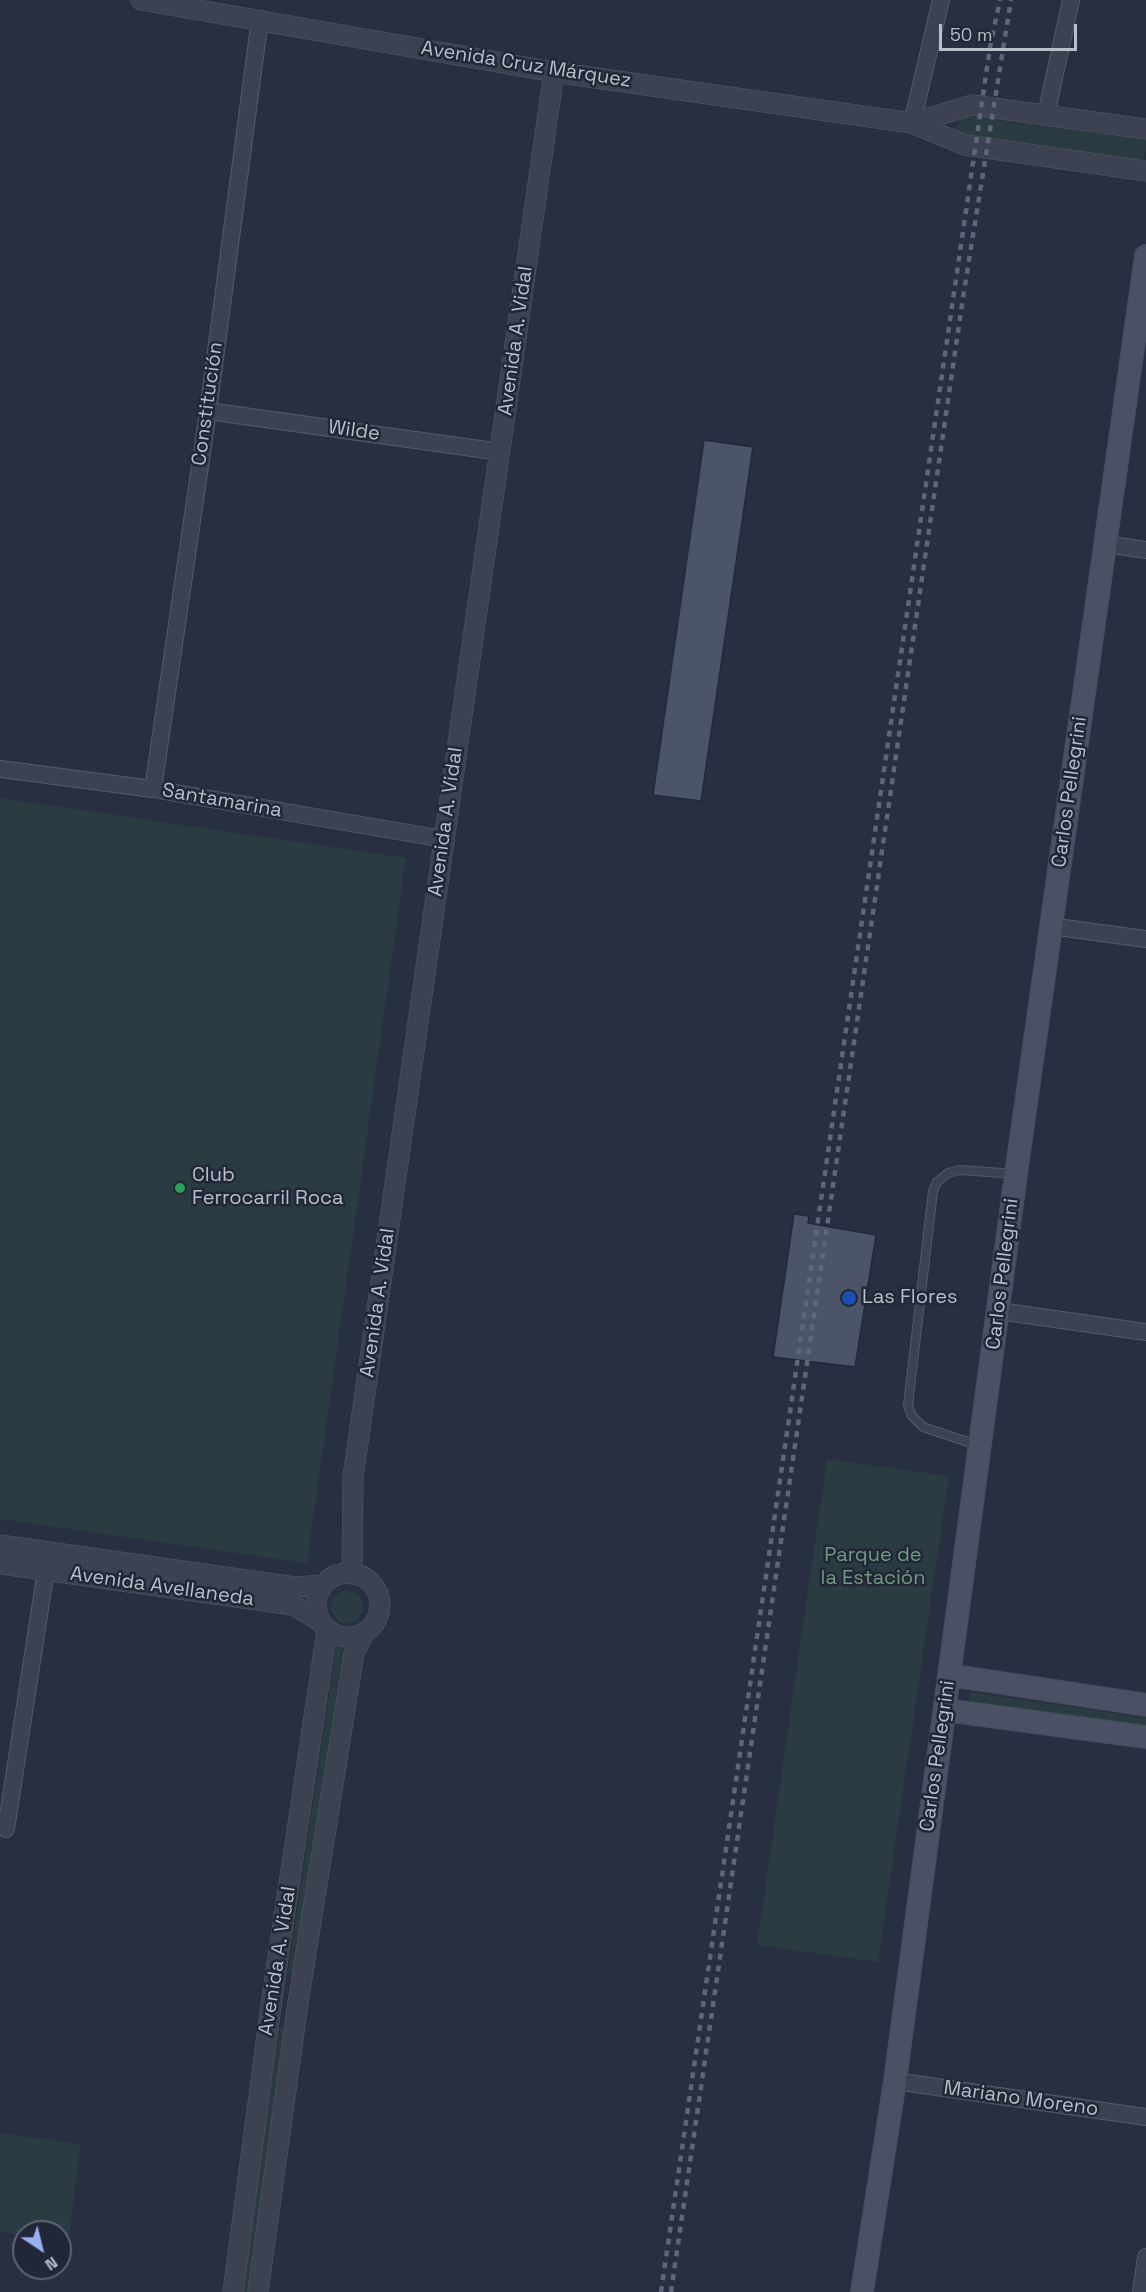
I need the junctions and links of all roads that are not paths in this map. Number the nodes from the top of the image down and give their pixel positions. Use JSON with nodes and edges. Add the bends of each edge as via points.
{"nodes":[{"id":1,"x":141,"y":0,"type":"edge"},
{"id":2,"x":941,"y":0,"type":"edge"},
{"id":3,"x":1071,"y":0,"type":"edge"},
{"id":4,"x":260,"y":19,"type":"junction"},
{"id":5,"x":554,"y":72,"type":"junction"},
{"id":6,"x":1046,"y":115,"type":"junction"},
{"id":7,"x":912,"y":123,"type":"junction"},
{"id":8,"x":1146,"y":129,"type":"edge"},
{"id":9,"x":1146,"y":171,"type":"edge"},
{"id":10,"x":1146,"y":256,"type":"edge"},
{"id":11,"x":208,"y":411,"type":"junction"},
{"id":12,"x":501,"y":452,"type":"junction"},
{"id":13,"x":1106,"y":544,"type":"junction"},
{"id":14,"x":1146,"y":550,"type":"edge"},
{"id":15,"x":0,"y":769,"type":"edge"},
{"id":16,"x":153,"y":789,"type":"junction"},
{"id":17,"x":443,"y":839,"type":"junction"},
{"id":18,"x":1050,"y":926,"type":"junction"},
{"id":19,"x":1146,"y":939,"type":"edge"},
{"id":20,"x":1016,"y":1174,"type":"junction"},
{"id":21,"x":999,"y":1311,"type":"junction"},
{"id":22,"x":1146,"y":1332,"type":"edge"},
{"id":23,"x":981,"y":1446,"type":"junction"},
{"id":24,"x":0,"y":1545,"type":"edge"},
{"id":25,"x":46,"y":1561,"type":"junction"},
{"id":26,"x":0,"y":1564,"type":"edge"},
{"id":27,"x":352,"y":1574,"type":"junction"},
{"id":28,"x":323,"y":1585,"type":"junction"},
{"id":29,"x":324,"y":1626,"type":"junction"},
{"id":30,"x":364,"y":1633,"type":"junction"},
{"id":31,"x":949,"y":1675,"type":"junction"},
{"id":32,"x":1146,"y":1705,"type":"edge"},
{"id":33,"x":945,"y":1710,"type":"junction"},
{"id":34,"x":1146,"y":1737,"type":"edge"},
{"id":35,"x":6,"y":1829,"type":"dead end"},
{"id":36,"x":272,"y":1998,"type":"junction"},
{"id":37,"x":298,"y":2003,"type":"junction"},
{"id":38,"x":895,"y":2081,"type":"junction"},
{"id":39,"x":1146,"y":2117,"type":"edge"},
{"id":40,"x":1146,"y":2257,"type":"edge"},
{"id":41,"x":233,"y":2292,"type":"edge"},
{"id":42,"x":258,"y":2292,"type":"edge"},
{"id":43,"x":862,"y":2292,"type":"edge"},
{"id":44,"x":1141,"y":2292,"type":"edge"}],
"edges":[{"from":1,"to":4,"type":"street","name":"Avenida Cruz Márquez"},
{"from":2,"to":7,"type":"street"},
{"from":3,"to":6,"type":"street"},
{"from":4,"to":5,"type":"street","name":"Avenida Cruz Márquez"},
{"from":4,"to":11,"type":"street","name":"Constitución"},
{"from":5,"to":7,"type":"street","name":"Avenida Cruz Márquez"},
{"from":5,"to":12,"type":"street","name":"Avenida A. Vidal"},
{"from":6,"to":7,"type":"street","name":"Avenida Cruz Márquez","via":[[972,105]]},
{"from":6,"to":8,"type":"street","name":"Avenida Cruz Márquez"},
{"from":7,"to":9,"type":"street","name":"Avenida Cruz Márquez","via":[[965,145]]},
{"from":10,"to":13,"type":"main road","name":"Carlos Pellegrini"},
{"from":11,"to":12,"type":"street","name":"Wilde"},
{"from":11,"to":16,"type":"street","name":"Constitución"},
{"from":12,"to":17,"type":"street","name":"Avenida A. Vidal"},
{"from":13,"to":14,"type":"street"},
{"from":13,"to":18,"type":"main road","name":"Carlos Pellegrini"},
{"from":15,"to":16,"type":"street","name":"Santamarina"},
{"from":16,"to":17,"type":"street","name":"Santamarina"},
{"from":17,"to":27,"type":"street","name":"Avenida A. Vidal","via":[[353,1477]]},
{"from":18,"to":19,"type":"street"},
{"from":18,"to":20,"type":"main road","name":"Carlos Pellegrini"},
{"from":20,"to":21,"type":"main road","name":"Carlos Pellegrini"},
{"from":20,"to":23,"type":"lane","via":[[960,1170],[948,1173],[933,1191],[908,1405],[923,1427]]},
{"from":21,"to":22,"type":"street"},
{"from":21,"to":23,"type":"main road","name":"Carlos Pellegrini"},
{"from":23,"to":31,"type":"main road","name":"Carlos Pellegrini"},
{"from":24,"to":25,"type":"street","name":"Avenida Avellaneda"},
{"from":25,"to":26,"type":"street","name":"Avenida Avellaneda"},
{"from":25,"to":28,"type":"street","name":"Avenida Avellaneda","via":[[295,1587]]},
{"from":25,"to":29,"type":"street","name":"Avenida Avellaneda","via":[[293,1605]]},
{"from":25,"to":35,"type":"street"},
{"from":27,"to":28,"type":"street","via":[[341,1574]]},
{"from":27,"to":30,"type":"street","via":[[370,1582],[379,1599],[377,1619]]},
{"from":28,"to":29,"type":"street","via":[[316,1603]]},
{"from":29,"to":30,"type":"street","via":[[345,1637]]},
{"from":29,"to":36,"type":"street","name":"Avenida A. Vidal"},
{"from":30,"to":37,"type":"street","name":"Avenida A. Vidal","via":[[354,1653]]},
{"from":31,"to":32,"type":"main road"},
{"from":31,"to":33,"type":"main road","name":"Carlos Pellegrini"},
{"from":33,"to":34,"type":"main road"},
{"from":33,"to":38,"type":"main road","name":"Carlos Pellegrini"},
{"from":36,"to":37,"type":"street"},
{"from":36,"to":41,"type":"street","name":"Avenida A. Vidal"},
{"from":37,"to":42,"type":"street","name":"Avenida A. Vidal"},
{"from":38,"to":39,"type":"street","name":"Mariano Moreno"},
{"from":38,"to":43,"type":"main road","name":"Carlos Pellegrini"},
{"from":40,"to":44,"type":"street"}]}
